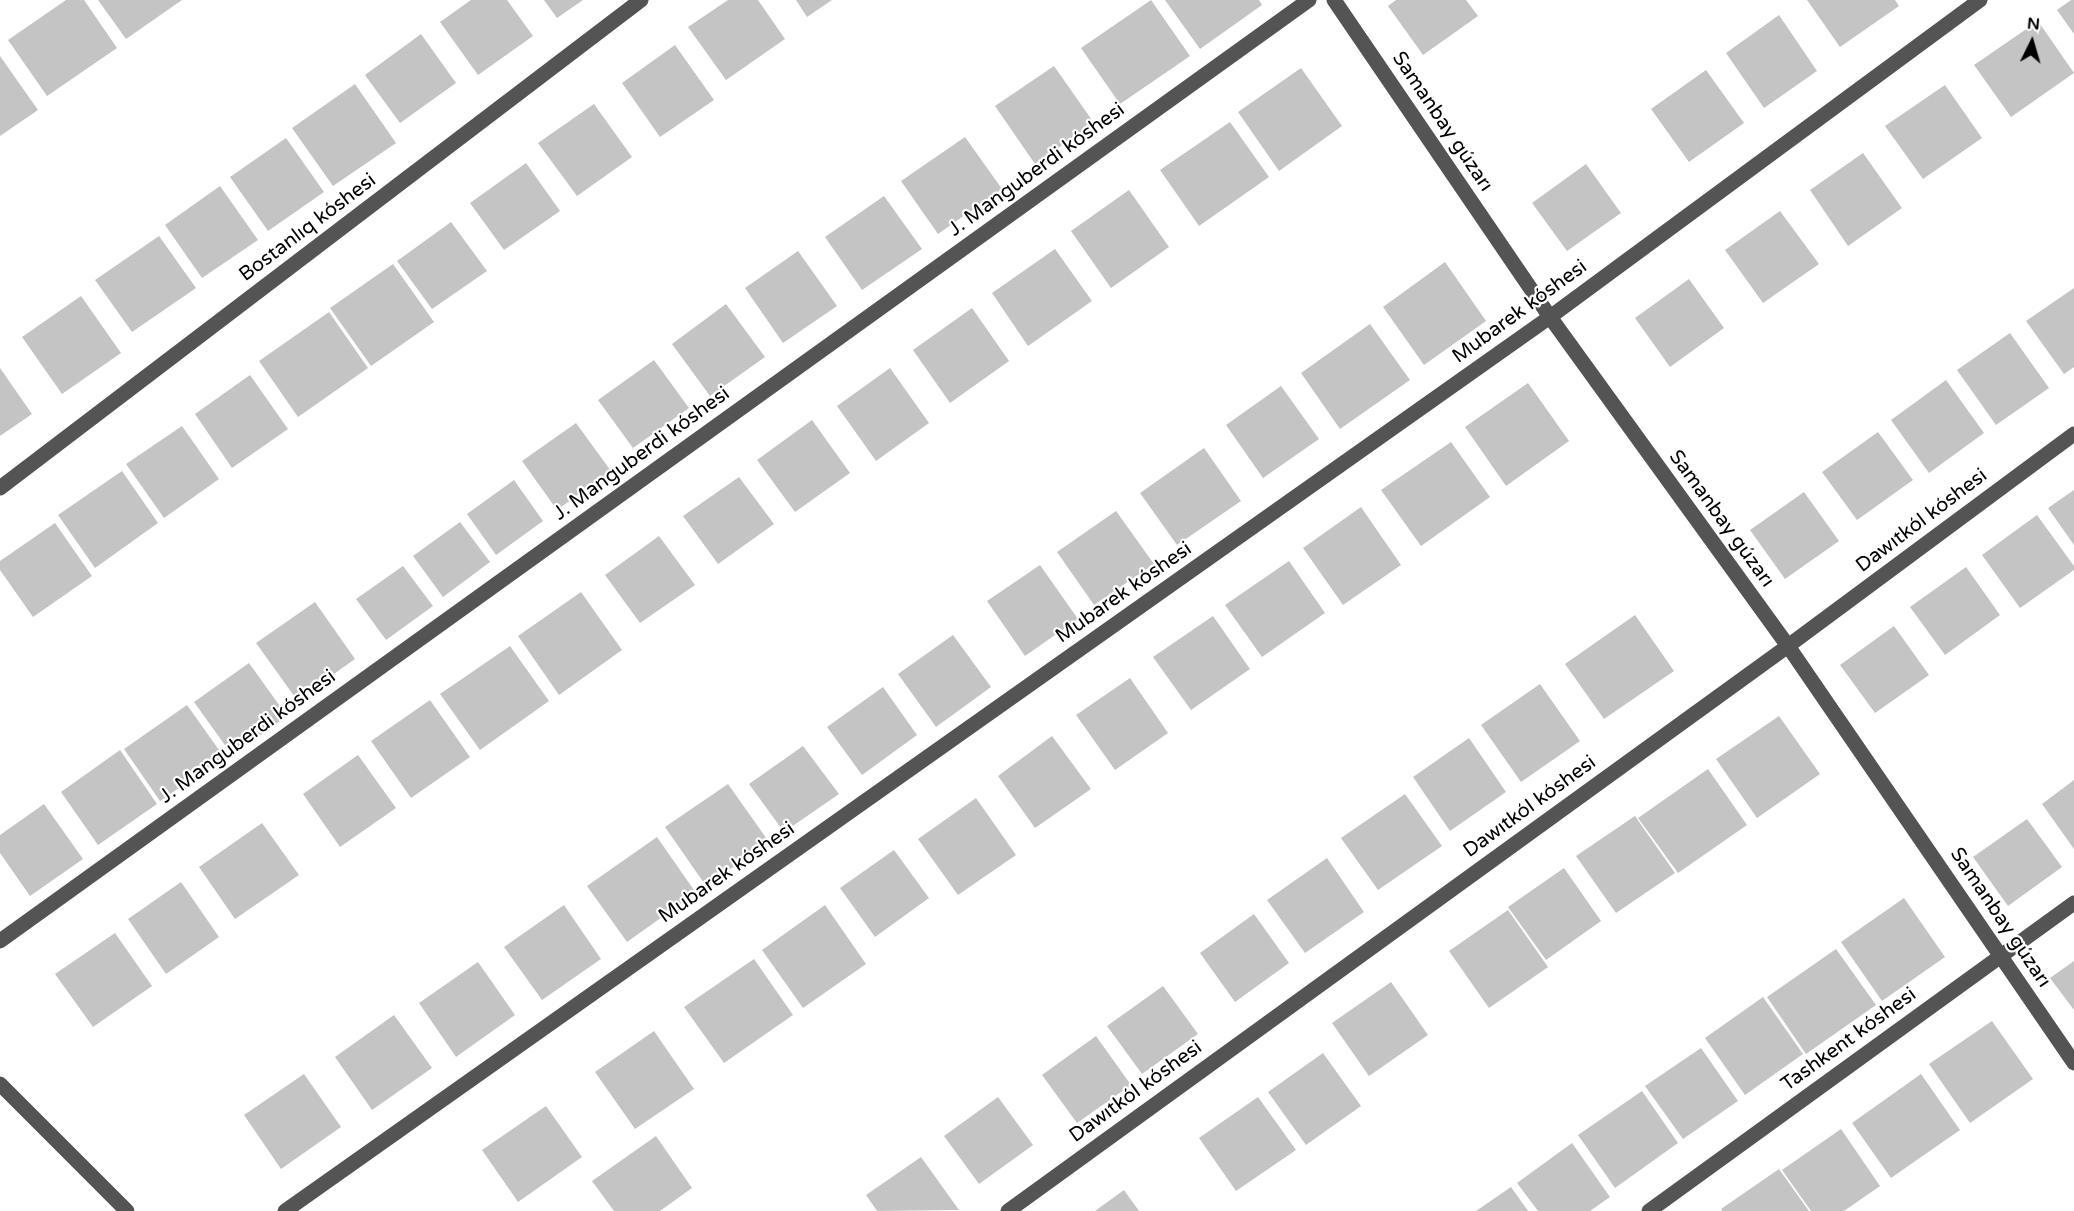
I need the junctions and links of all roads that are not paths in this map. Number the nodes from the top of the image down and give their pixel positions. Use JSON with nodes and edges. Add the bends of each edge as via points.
{"nodes":[{"id":1,"x":641,"y":0,"type":"edge"},
{"id":2,"x":1309,"y":0,"type":"edge"},
{"id":3,"x":1334,"y":0,"type":"edge"},
{"id":4,"x":1980,"y":0,"type":"edge"},
{"id":5,"x":1550,"y":317,"type":"junction"},
{"id":6,"x":2074,"y":434,"type":"edge"},
{"id":7,"x":0,"y":488,"type":"edge"},
{"id":8,"x":1788,"y":646,"type":"junction"},
{"id":9,"x":2074,"y":903,"type":"edge"},
{"id":10,"x":0,"y":941,"type":"edge"},
{"id":11,"x":2001,"y":955,"type":"junction"},
{"id":12,"x":2074,"y":1063,"type":"edge"},
{"id":13,"x":0,"y":1084,"type":"edge"},
{"id":14,"x":127,"y":1211,"type":"edge"},
{"id":15,"x":285,"y":1211,"type":"edge"},
{"id":16,"x":1008,"y":1211,"type":"edge"},
{"id":17,"x":1649,"y":1211,"type":"edge"}],
"edges":[{"from":1,"to":7,"type":"street","name":"Bostanlıq kóshesi"},
{"from":2,"to":10,"type":"street","name":"J. Manguberdi kóshesi"},
{"from":3,"to":5,"type":"street","name":"Samanbay gúzarı"},
{"from":4,"to":5,"type":"street","name":"Mubarek kóshesi"},
{"from":5,"to":8,"type":"street","name":"Samanbay gúzarı"},
{"from":5,"to":15,"type":"street","name":"Mubarek kóshesi"},
{"from":6,"to":8,"type":"street","name":"Dawıtkól kóshesi"},
{"from":8,"to":11,"type":"street","name":"Samanbay gúzarı"},
{"from":8,"to":16,"type":"street","name":"Dawıtkól kóshesi"},
{"from":9,"to":11,"type":"street","name":"Tashkent kóshesi"},
{"from":11,"to":12,"type":"street","name":"Samanbay gúzarı"},
{"from":11,"to":17,"type":"street","name":"Tashkent kóshesi"},
{"from":13,"to":14,"type":"street"}]}
